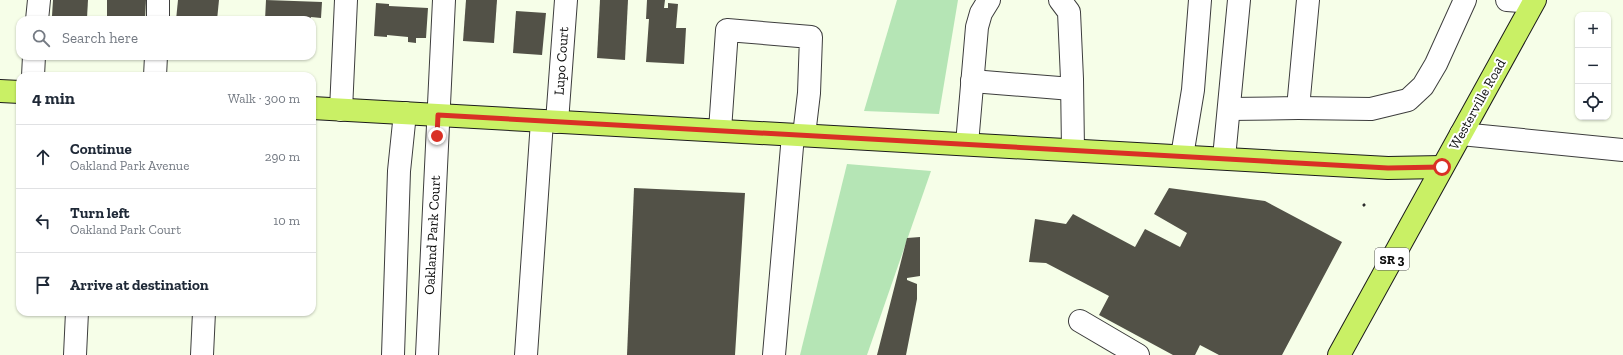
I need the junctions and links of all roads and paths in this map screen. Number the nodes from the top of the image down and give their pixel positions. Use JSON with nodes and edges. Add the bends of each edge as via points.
{"nodes":[{"id":1,"x":39,"y":0,"type":"edge"},
{"id":2,"x":158,"y":0,"type":"edge"},
{"id":3,"x":346,"y":0,"type":"edge"},
{"id":4,"x":444,"y":0,"type":"edge"},
{"id":5,"x":566,"y":0,"type":"edge"},
{"id":6,"x":989,"y":0,"type":"edge"},
{"id":7,"x":1060,"y":0,"type":"edge"},
{"id":8,"x":1200,"y":0,"type":"edge"},
{"id":9,"x":1239,"y":0,"type":"edge"},
{"id":10,"x":1308,"y":0,"type":"edge"},
{"id":11,"x":1465,"y":0,"type":"edge"},
{"id":12,"x":1507,"y":0,"type":"edge"},
{"id":13,"x":1534,"y":1,"type":"edge"},
{"id":14,"x":37,"y":16,"type":"edge"},
{"id":15,"x":158,"y":16,"type":"edge"},
{"id":16,"x":34,"y":60,"type":"edge"},
{"id":17,"x":156,"y":60,"type":"edge"},
{"id":18,"x":33,"y":72,"type":"edge"},
{"id":19,"x":155,"y":72,"type":"edge"},
{"id":20,"x":972,"y":81,"type":"junction"},
{"id":21,"x":1072,"y":89,"type":"junction"},
{"id":22,"x":0,"y":91,"type":"edge"},
{"id":23,"x":16,"y":92,"type":"edge"},
{"id":24,"x":316,"y":108,"type":"edge"},
{"id":25,"x":1298,"y":108,"type":"junction"},
{"id":26,"x":1229,"y":109,"type":"junction"},
{"id":27,"x":341,"y":110,"type":"junction"},
{"id":28,"x":405,"y":113,"type":"junction"},
{"id":29,"x":438,"y":115,"type":"junction"},
{"id":30,"x":550,"y":121,"type":"junction"},
{"id":31,"x":720,"y":130,"type":"junction"},
{"id":32,"x":1461,"y":134,"type":"junction"},
{"id":33,"x":799,"y":135,"type":"junction"},
{"id":34,"x":967,"y":144,"type":"junction"},
{"id":35,"x":1073,"y":150,"type":"junction"},
{"id":36,"x":1623,"y":150,"type":"edge"},
{"id":37,"x":1182,"y":156,"type":"junction"},
{"id":38,"x":1224,"y":158,"type":"junction"},
{"id":39,"x":1442,"y":167,"type":"junction"},
{"id":40,"x":77,"y":316,"type":"edge"},
{"id":41,"x":204,"y":316,"type":"edge"},
{"id":42,"x":1080,"y":321,"type":"dead end"},
{"id":43,"x":75,"y":355,"type":"edge"},
{"id":44,"x":202,"y":355,"type":"edge"},
{"id":45,"x":393,"y":355,"type":"edge"},
{"id":46,"x":427,"y":355,"type":"edge"},
{"id":47,"x":526,"y":355,"type":"edge"},
{"id":48,"x":774,"y":355,"type":"edge"},
{"id":49,"x":1138,"y":355,"type":"edge"},
{"id":50,"x":1339,"y":355,"type":"edge"}],
"edges":[{"from":1,"to":14,"type":"street"},
{"from":2,"to":15,"type":"street"},
{"from":3,"to":27,"type":"street"},
{"from":4,"to":29,"type":"street","name":"Oakland Park Court"},
{"from":5,"to":30,"type":"street","name":"Lupo Court"},
{"from":6,"to":20,"type":"street","via":[[981,13],[977,27]]},
{"from":7,"to":21,"type":"street","via":[[1069,12]]},
{"from":8,"to":37,"type":"street","via":[[1193,90]]},
{"from":9,"to":26,"type":"street"},
{"from":10,"to":25,"type":"street"},
{"from":11,"to":25,"type":"street","via":[[1436,64],[1423,86],[1408,100],[1371,109]]},
{"from":12,"to":13,"type":"street"},
{"from":13,"to":32,"type":"main road","name":"Westerville Road","number":"SR 3"},
{"from":16,"to":18,"type":"street"},
{"from":17,"to":19,"type":"street"},
{"from":20,"to":21,"type":"street"},
{"from":20,"to":34,"type":"street"},
{"from":21,"to":35,"type":"street"},
{"from":22,"to":23,"type":"main road"},
{"from":24,"to":27,"type":"main road"},
{"from":25,"to":26,"type":"street"},
{"from":26,"to":38,"type":"street"},
{"from":27,"to":28,"type":"main road"},
{"from":28,"to":29,"type":"main road"},
{"from":28,"to":45,"type":"street","via":[[399,171]]},
{"from":29,"to":30,"type":"main road"},
{"from":29,"to":46,"type":"street","name":"Oakland Park Court"},
{"from":30,"to":31,"type":"main road"},
{"from":30,"to":47,"type":"street","name":"Lupo Court"},
{"from":31,"to":33,"type":"main road"},
{"from":31,"to":33,"type":"street","via":[[727,30],[811,37],[808,93]]},
{"from":32,"to":36,"type":"street"},
{"from":32,"to":39,"type":"main road","name":"Westerville Road","number":"SR 3"},
{"from":33,"to":34,"type":"main road"},
{"from":33,"to":48,"type":"street"},
{"from":34,"to":35,"type":"main road"},
{"from":35,"to":37,"type":"main road"},
{"from":37,"to":38,"type":"main road"},
{"from":38,"to":39,"type":"main road","via":[[1388,168]]},
{"from":39,"to":50,"type":"main road","name":"Westerville Road","number":"SR 3"},
{"from":40,"to":43,"type":"street"},
{"from":41,"to":44,"type":"street"},
{"from":42,"to":49,"type":"street"}]}
